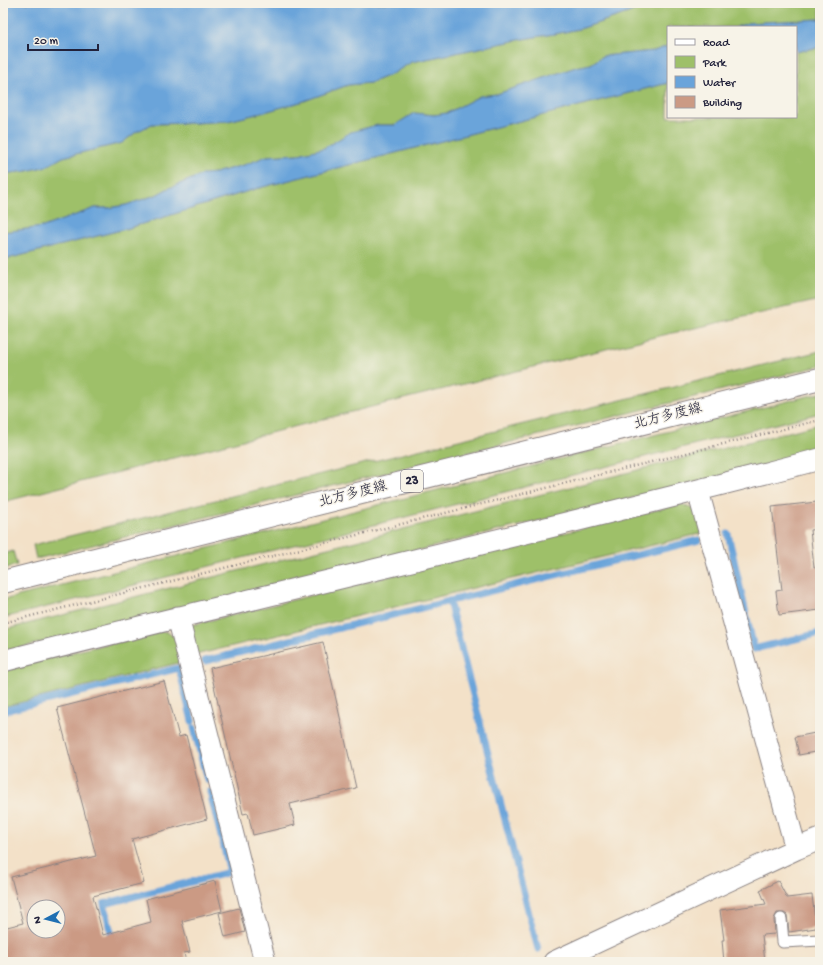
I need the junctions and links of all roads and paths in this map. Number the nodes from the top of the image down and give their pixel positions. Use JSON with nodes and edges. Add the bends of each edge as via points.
{"nodes":[{"id":1,"x":820,"y":380,"type":"edge"},
{"id":2,"x":820,"y":420,"type":"edge"},
{"id":3,"x":820,"y":459,"type":"edge"},
{"id":4,"x":698,"y":491,"type":"junction"},
{"id":5,"x":3,"y":582,"type":"edge"},
{"id":6,"x":178,"y":617,"type":"junction"},
{"id":7,"x":3,"y":623,"type":"edge"},
{"id":8,"x":3,"y":661,"type":"edge"},
{"id":9,"x":820,"y":839,"type":"edge"},
{"id":10,"x":796,"y":849,"type":"junction"},
{"id":11,"x":781,"y":919,"type":"dead end"},
{"id":12,"x":820,"y":940,"type":"edge"},
{"id":13,"x":264,"y":962,"type":"edge"},
{"id":14,"x":554,"y":962,"type":"edge"}],
"edges":[{"from":1,"to":5,"type":"main road","name":"北方多度線","number":"23"},
{"from":2,"to":7,"type":"path"},
{"from":3,"to":4,"type":"street"},
{"from":4,"to":6,"type":"street"},
{"from":4,"to":10,"type":"street"},
{"from":6,"to":8,"type":"street"},
{"from":6,"to":13,"type":"street"},
{"from":9,"to":10,"type":"street"},
{"from":10,"to":14,"type":"street"},
{"from":11,"to":12,"type":"lane","via":[[783,942]]}]}
